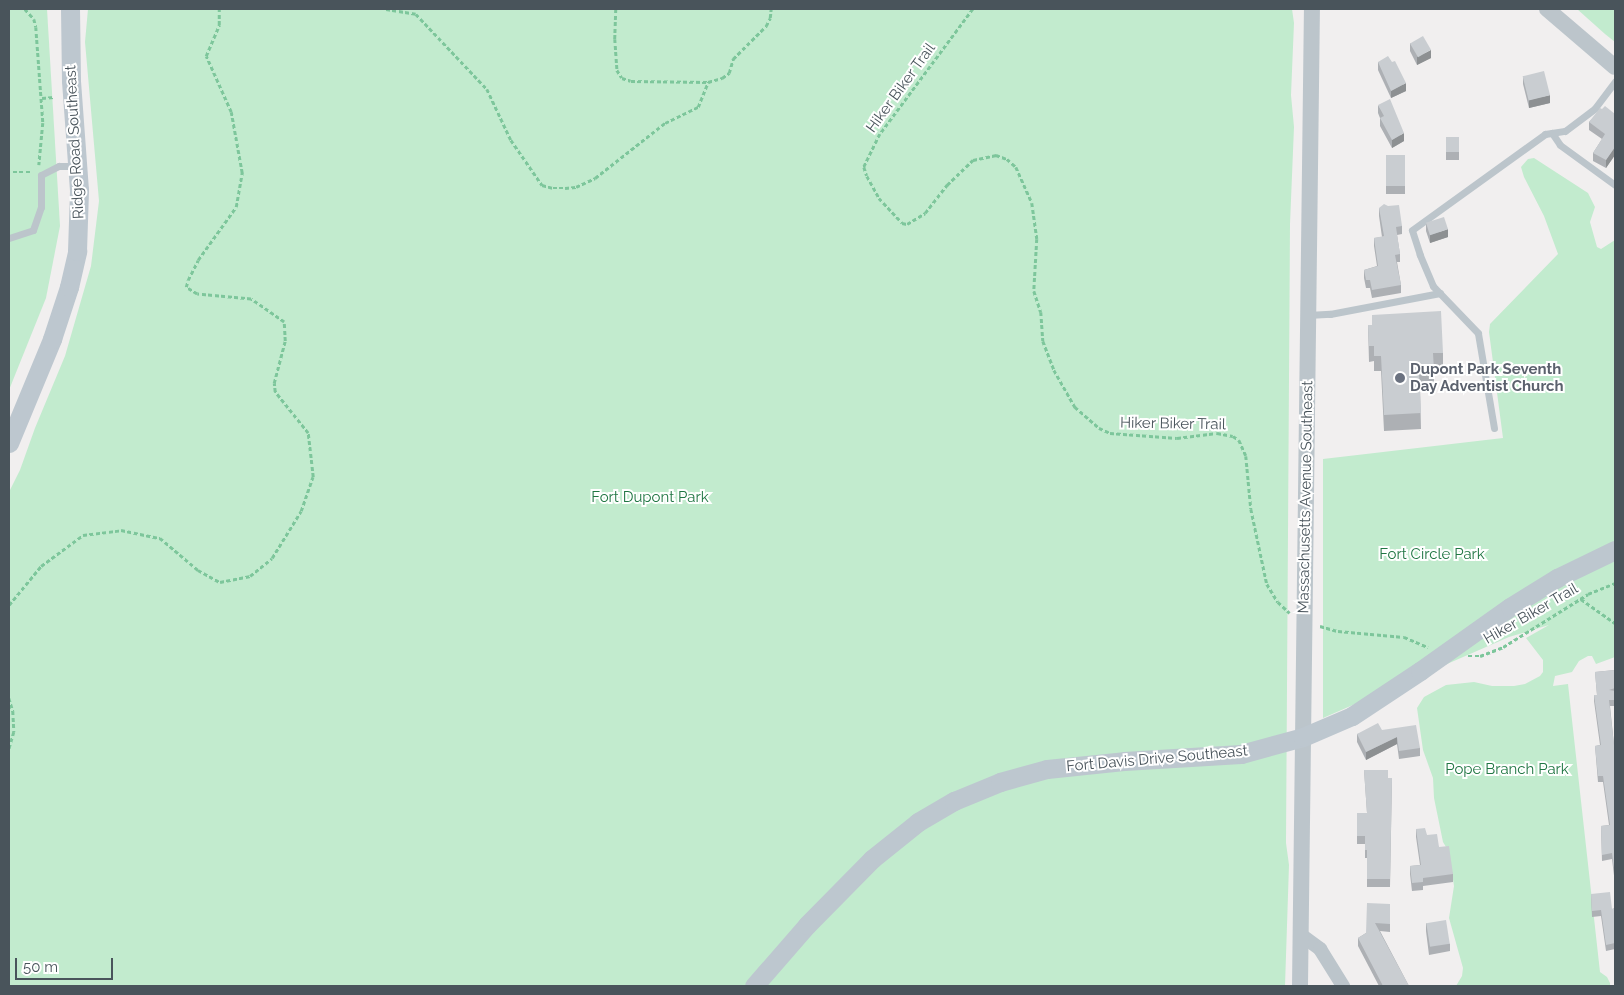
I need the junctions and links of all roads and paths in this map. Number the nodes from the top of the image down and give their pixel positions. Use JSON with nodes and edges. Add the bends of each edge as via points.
{"nodes":[{"id":1,"x":25,"y":9,"type":"edge"},
{"id":2,"x":70,"y":9,"type":"edge"},
{"id":3,"x":219,"y":9,"type":"edge"},
{"id":4,"x":386,"y":9,"type":"edge"},
{"id":5,"x":616,"y":9,"type":"edge"},
{"id":6,"x":771,"y":9,"type":"edge"},
{"id":7,"x":973,"y":9,"type":"edge"},
{"id":8,"x":1312,"y":9,"type":"edge"},
{"id":9,"x":1547,"y":9,"type":"edge"},
{"id":10,"x":1615,"y":67,"type":"edge"},
{"id":11,"x":1615,"y":81,"type":"edge"},
{"id":12,"x":708,"y":82,"type":"junction"},
{"id":13,"x":54,"y":97,"type":"dead end"},
{"id":14,"x":42,"y":98,"type":"junction"},
{"id":15,"x":1552,"y":133,"type":"junction"},
{"id":16,"x":78,"y":166,"type":"junction"},
{"id":17,"x":13,"y":172,"type":"dead end"},
{"id":18,"x":1615,"y":186,"type":"edge"},
{"id":19,"x":9,"y":238,"type":"edge"},
{"id":20,"x":1440,"y":293,"type":"junction"},
{"id":21,"x":1308,"y":315,"type":"junction"},
{"id":22,"x":1494,"y":428,"type":"dead end"},
{"id":23,"x":9,"y":443,"type":"edge"},
{"id":24,"x":1615,"y":550,"type":"edge"},
{"id":25,"x":1615,"y":583,"type":"edge"},
{"id":26,"x":1581,"y":598,"type":"junction"},
{"id":27,"x":9,"y":606,"type":"edge"},
{"id":28,"x":1293,"y":614,"type":"dead end"},
{"id":29,"x":1615,"y":623,"type":"edge"},
{"id":30,"x":1320,"y":626,"type":"dead end"},
{"id":31,"x":1431,"y":648,"type":"dead end"},
{"id":32,"x":1462,"y":656,"type":"dead end"},
{"id":33,"x":9,"y":698,"type":"edge"},
{"id":34,"x":1303,"y":737,"type":"junction"},
{"id":35,"x":9,"y":750,"type":"edge"},
{"id":36,"x":1300,"y":936,"type":"junction"},
{"id":37,"x":754,"y":986,"type":"edge"},
{"id":38,"x":1300,"y":986,"type":"edge"},
{"id":39,"x":1343,"y":986,"type":"edge"}],
"edges":[{"from":1,"to":14,"type":"path","via":[[36,27]]},
{"from":2,"to":16,"type":"main road","name":"Ridge Road Southeast","via":[[71,80]]},
{"from":3,"to":27,"type":"path","via":[[219,24],[206,56],[231,112],[242,173],[236,207],[198,260],[186,287],[197,294],[252,299],[284,322],[285,341],[274,383],[275,392],[308,433],[314,477],[301,511],[272,558],[250,576],[220,582],[198,570],[160,538],[121,530],[83,535],[41,566]]},
{"from":4,"to":12,"type":"path","via":[[416,14],[486,89],[511,140],[542,184],[553,188],[576,187],[595,178],[664,122],[698,107]]},
{"from":5,"to":12,"type":"path","via":[[617,70],[622,78],[630,81]]},
{"from":6,"to":12,"type":"path","via":[[766,26],[733,59],[729,73]]},
{"from":7,"to":28,"type":"path","name":"Hiker Biker Trail","via":[[880,134],[864,166],[867,176],[879,198],[902,223],[907,224],[925,213],[973,160],[996,155],[1016,167],[1032,203],[1037,239],[1034,291],[1041,312],[1043,341],[1054,370],[1075,407],[1099,428],[1110,433],[1177,438],[1217,433],[1239,440],[1246,456],[1251,509],[1268,584],[1278,602]]},
{"from":8,"to":21,"type":"street","name":"Massachusetts Avenue Southeast"},
{"from":9,"to":10,"type":"street"},
{"from":11,"to":15,"type":"lane","via":[[1595,108],[1565,131]]},
{"from":13,"to":14,"type":"path"},
{"from":14,"to":17,"type":"path","via":[[41,162],[37,170],[29,173]]},
{"from":15,"to":18,"type":"lane","via":[[1560,145]]},
{"from":15,"to":20,"type":"lane","via":[[1545,134],[1412,230],[1433,286]]},
{"from":16,"to":19,"type":"lane","via":[[59,166],[41,175],[41,206],[32,230]]},
{"from":16,"to":23,"type":"main road","name":"Ridge Road Southeast","via":[[80,216],[74,268],[52,339]]},
{"from":20,"to":21,"type":"lane","via":[[1330,314]]},
{"from":20,"to":22,"type":"lane","via":[[1478,333]]},
{"from":21,"to":34,"type":"street","name":"Massachusetts Avenue Southeast"},
{"from":24,"to":34,"type":"main road","name":"Fort Davis Drive Southeast","via":[[1575,568],[1510,607],[1352,716]]},
{"from":25,"to":26,"type":"path","name":"Hiker Biker Trail"},
{"from":26,"to":29,"type":"path"},
{"from":26,"to":32,"type":"path","name":"Hiker Biker Trail","via":[[1503,647],[1480,656]]},
{"from":30,"to":31,"type":"path","via":[[1338,631],[1404,637]]},
{"from":33,"to":35,"type":"path","via":[[14,732]]},
{"from":34,"to":36,"type":"street","name":"Massachusetts Avenue Southeast"},
{"from":34,"to":37,"type":"main road","name":"Fort Davis Drive Southeast","via":[[1241,754],[1124,761],[1047,770],[1000,782],[966,796],[918,822],[872,859],[819,912]]},
{"from":36,"to":38,"type":"street","name":"Massachusetts Avenue Southeast"},
{"from":36,"to":39,"type":"street","via":[[1320,949]]}]}
